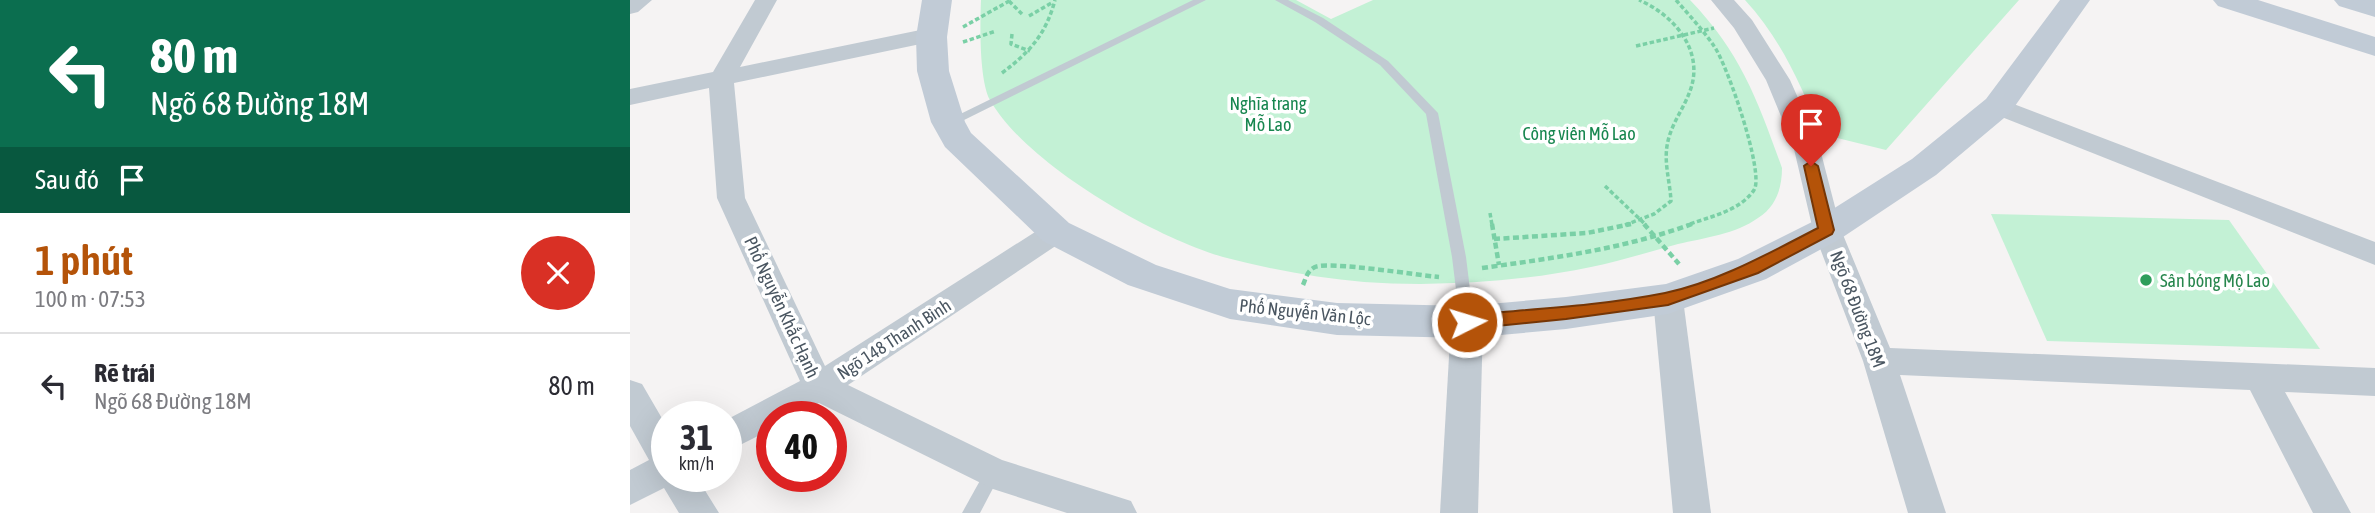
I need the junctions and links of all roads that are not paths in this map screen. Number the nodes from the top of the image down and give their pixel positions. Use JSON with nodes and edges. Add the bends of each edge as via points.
{"nodes":[{"id":1,"x":642,"y":0,"type":"edge"},
{"id":2,"x":766,"y":0,"type":"edge"},
{"id":3,"x":1201,"y":0,"type":"edge"},
{"id":4,"x":1280,"y":0,"type":"edge"},
{"id":5,"x":1722,"y":0,"type":"edge"},
{"id":6,"x":2075,"y":0,"type":"edge"},
{"id":7,"x":2228,"y":0,"type":"edge"},
{"id":8,"x":2349,"y":0,"type":"edge"},
{"id":9,"x":630,"y":7,"type":"edge"},
{"id":10,"x":2375,"y":8,"type":"edge"},
{"id":11,"x":932,"y":26,"type":"edge"},
{"id":12,"x":2375,"y":47,"type":"edge"},
{"id":13,"x":721,"y":79,"type":"junction"},
{"id":14,"x":630,"y":97,"type":"edge"},
{"id":15,"x":1998,"y":107,"type":"junction"},
{"id":16,"x":948,"y":124,"type":"junction"},
{"id":17,"x":1827,"y":230,"type":"junction"},
{"id":18,"x":1056,"y":232,"type":"junction"},
{"id":19,"x":2375,"y":254,"type":"edge"},
{"id":20,"x":1683,"y":293,"type":"junction"},
{"id":21,"x":1467,"y":322,"type":"junction"},
{"id":22,"x":1879,"y":361,"type":"junction"},
{"id":23,"x":2261,"y":379,"type":"junction"},
{"id":24,"x":2375,"y":382,"type":"edge"},
{"id":25,"x":819,"y":387,"type":"junction"},
{"id":26,"x":630,"y":394,"type":"edge"},
{"id":27,"x":742,"y":428,"type":"edge"},
{"id":28,"x":651,"y":431,"type":"edge"},
{"id":29,"x":993,"y":473,"type":"junction"},
{"id":30,"x":651,"y":477,"type":"edge"},
{"id":31,"x":630,"y":489,"type":"edge"},
{"id":32,"x":686,"y":492,"type":"edge"},
{"id":33,"x":700,"y":513,"type":"edge"},
{"id":34,"x":971,"y":513,"type":"edge"},
{"id":35,"x":1118,"y":513,"type":"edge"},
{"id":36,"x":1459,"y":513,"type":"edge"},
{"id":37,"x":1692,"y":513,"type":"edge"},
{"id":38,"x":1927,"y":513,"type":"edge"},
{"id":39,"x":2332,"y":513,"type":"edge"}],
"edges":[{"from":1,"to":9,"type":"street"},
{"from":2,"to":13,"type":"street"},
{"from":3,"to":16,"type":"lane"},
{"from":4,"to":21,"type":"lane","via":[[1384,63],[1432,113]]},
{"from":5,"to":17,"type":"street","name":"Ngõ 68 Đường 18M","via":[[1778,80],[1806,145]]},
{"from":6,"to":15,"type":"street","name":"Phố Nguyễn Văn Lộc"},
{"from":7,"to":12,"type":"street"},
{"from":8,"to":10,"type":"street"},
{"from":11,"to":13,"type":"street"},
{"from":11,"to":16,"type":"street","name":"Phố Nguyễn Văn Lộc","via":[[940,108]]},
{"from":13,"to":14,"type":"street"},
{"from":13,"to":25,"type":"street","name":"Phố Nguyễn Khắc Hạnh","via":[[732,198]]},
{"from":15,"to":17,"type":"street","name":"Phố Nguyễn Văn Lộc","via":[[1924,167]]},
{"from":15,"to":19,"type":"street"},
{"from":16,"to":18,"type":"street","name":"Phố Nguyễn Văn Lộc","via":[[957,139]]},
{"from":17,"to":20,"type":"street","name":"Phố Nguyễn Văn Lộc","via":[[1752,269]]},
{"from":17,"to":22,"type":"street","name":"Ngõ 68 Đường 18M"},
{"from":18,"to":21,"type":"street","name":"Phố Nguyễn Văn Lộc","via":[[1142,275],[1230,304],[1337,319]]},
{"from":18,"to":25,"type":"street","name":"Ngõ 148 Thanh Bình"},
{"from":20,"to":21,"type":"street","name":"Phố Nguyễn Văn Lộc","via":[[1566,313]]},
{"from":20,"to":37,"type":"street"},
{"from":21,"to":36,"type":"street"},
{"from":22,"to":23,"type":"street"},
{"from":22,"to":38,"type":"street","name":"Ngõ 68 Đường 18M"},
{"from":23,"to":24,"type":"street"},
{"from":23,"to":39,"type":"street"},
{"from":25,"to":27,"type":"street","name":"Ngõ 148 Thanh Bình"},
{"from":25,"to":29,"type":"street","name":"Phố Nguyễn Khắc Hạnh"},
{"from":26,"to":28,"type":"street"},
{"from":29,"to":34,"type":"lane"},
{"from":29,"to":35,"type":"street","name":"Phố Nguyễn Khắc Hạnh"},
{"from":30,"to":31,"type":"street"},
{"from":32,"to":33,"type":"street"}]}
